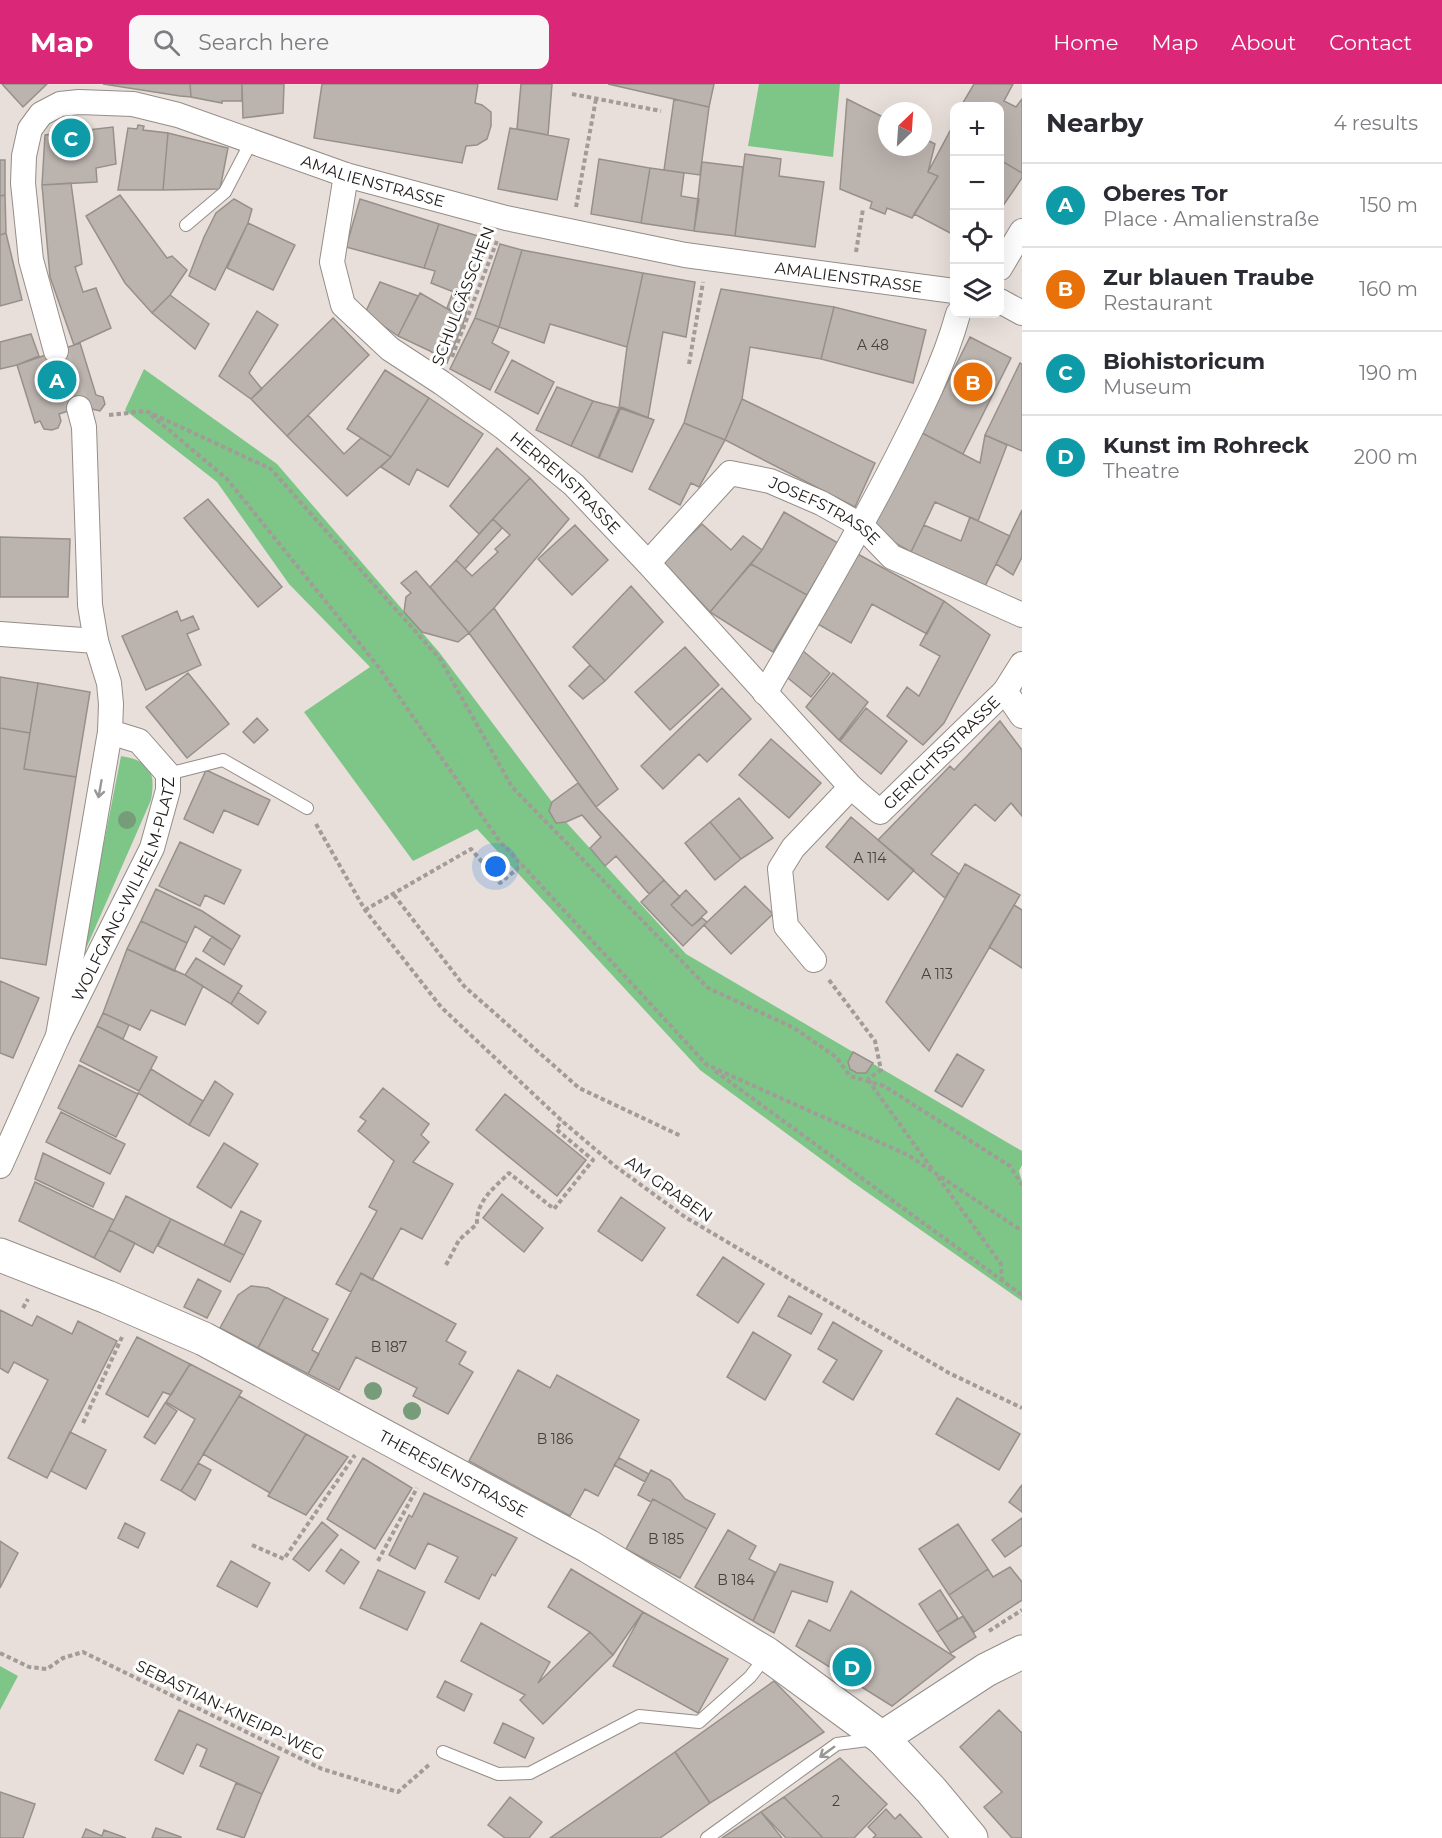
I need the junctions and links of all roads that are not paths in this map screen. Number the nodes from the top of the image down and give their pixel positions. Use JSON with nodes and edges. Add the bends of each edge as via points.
{"nodes":[{"id":1,"x":251,"y":142,"type":"junction"},
{"id":2,"x":346,"y":175,"type":"junction"},
{"id":3,"x":186,"y":225,"type":"dead end"},
{"id":4,"x":1022,"y":231,"type":"edge"},
{"id":5,"x":1001,"y":264,"type":"edge"},
{"id":6,"x":950,"y":291,"type":"edge"},
{"id":7,"x":1004,"y":304,"type":"edge"},
{"id":8,"x":1022,"y":313,"type":"edge"},
{"id":9,"x":957,"y":318,"type":"edge"},
{"id":10,"x":56,"y":351,"type":"tunnel mouth"},
{"id":11,"x":81,"y":418,"type":"tunnel mouth"},
{"id":12,"x":862,"y":526,"type":"junction"},
{"id":13,"x":648,"y":562,"type":"junction"},
{"id":14,"x":1022,"y":615,"type":"edge"},
{"id":15,"x":0,"y":634,"type":"edge"},
{"id":16,"x":96,"y":641,"type":"junction"},
{"id":17,"x":1022,"y":664,"type":"edge"},
{"id":18,"x":1005,"y":692,"type":"junction"},
{"id":19,"x":765,"y":693,"type":"junction"},
{"id":20,"x":1022,"y":716,"type":"edge"},
{"id":21,"x":110,"y":732,"type":"junction"},
{"id":22,"x":168,"y":774,"type":"junction"},
{"id":23,"x":851,"y":787,"type":"junction"},
{"id":24,"x":307,"y":808,"type":"road end"},
{"id":25,"x":814,"y":960,"type":"road end"},
{"id":26,"x":58,"y":1036,"type":"junction"},
{"id":27,"x":0,"y":1166,"type":"edge"},
{"id":28,"x":0,"y":1255,"type":"edge"},
{"id":29,"x":1022,"y":1652,"type":"edge"},
{"id":30,"x":767,"y":1654,"type":"junction"},
{"id":31,"x":882,"y":1738,"type":"junction"},
{"id":32,"x":443,"y":1752,"type":"road end"},
{"id":33,"x":707,"y":1838,"type":"edge"},
{"id":34,"x":971,"y":1838,"type":"edge"}],
"edges":[{"from":1,"to":2,"type":"street","name":"AMALIENSTRASSE"},
{"from":1,"to":3,"type":"lane","via":[[225,192]]},
{"from":1,"to":10,"type":"street","name":"AMALIENSTRASSE","via":[[178,115],[133,104],[60,104],[41,114],[30,129],[23,183],[31,260]]},
{"from":2,"to":6,"type":"street","name":"AMALIENSTRASSE","via":[[506,218],[707,259]]},
{"from":2,"to":13,"type":"street","name":"HERRENSTRASSE","via":[[332,262],[344,305],[390,349],[442,382],[571,482]]},
{"from":4,"to":5,"type":"street"},
{"from":7,"to":8,"type":"street"},
{"from":9,"to":12,"type":"street","via":[[951,341],[914,423]]},
{"from":11,"to":16,"type":"street","via":[[90,605]]},
{"from":12,"to":13,"type":"street","name":"JOSEFSTRASSE","via":[[770,481],[730,473]]},
{"from":12,"to":14,"type":"street","name":"JOSEFSTRASSE","via":[[892,557]]},
{"from":12,"to":19,"type":"street"},
{"from":13,"to":19,"type":"street","name":"HERRENSTRASSE"},
{"from":15,"to":16,"type":"street"},
{"from":16,"to":21,"type":"street","name":"WOLFGANG-WILHELM-PLATZ","via":[[109,683]]},
{"from":17,"to":18,"type":"street","name":"GERICHTSSTRASSE"},
{"from":18,"to":20,"type":"street"},
{"from":18,"to":23,"type":"street","name":"GERICHTSSTRASSE","via":[[880,812]]},
{"from":19,"to":23,"type":"street","name":"HERRENSTRASSE"},
{"from":21,"to":22,"type":"street","name":"WOLFGANG-WILHELM-PLATZ","via":[[139,741]]},
{"from":21,"to":26,"type":"street","name":"WOLFGANG-WILHELM-PLATZ","one_way":true},
{"from":22,"to":24,"type":"lane","via":[[223,760]]},
{"from":22,"to":26,"type":"street","name":"WOLFGANG-WILHELM-PLATZ","via":[[168,790],[152,848]]},
{"from":23,"to":25,"type":"street","via":[[780,868],[786,926]]},
{"from":26,"to":27,"type":"street","name":"WOLFGANG-WILHELM-PLATZ"},
{"from":28,"to":30,"type":"main road","name":"THERESIENSTRASSE","via":[[204,1339],[588,1546]]},
{"from":29,"to":31,"type":"main road","via":[[986,1670]]},
{"from":30,"to":31,"type":"main road","name":"THERESIENSTRASSE"},
{"from":30,"to":32,"type":"lane","via":[[750,1677],[699,1722],[639,1716],[530,1773],[498,1774]]},
{"from":31,"to":33,"type":"lane","one_way":true,"via":[[837,1744]]},
{"from":31,"to":34,"type":"main road","name":"THERESIENSTRASSE"}]}
